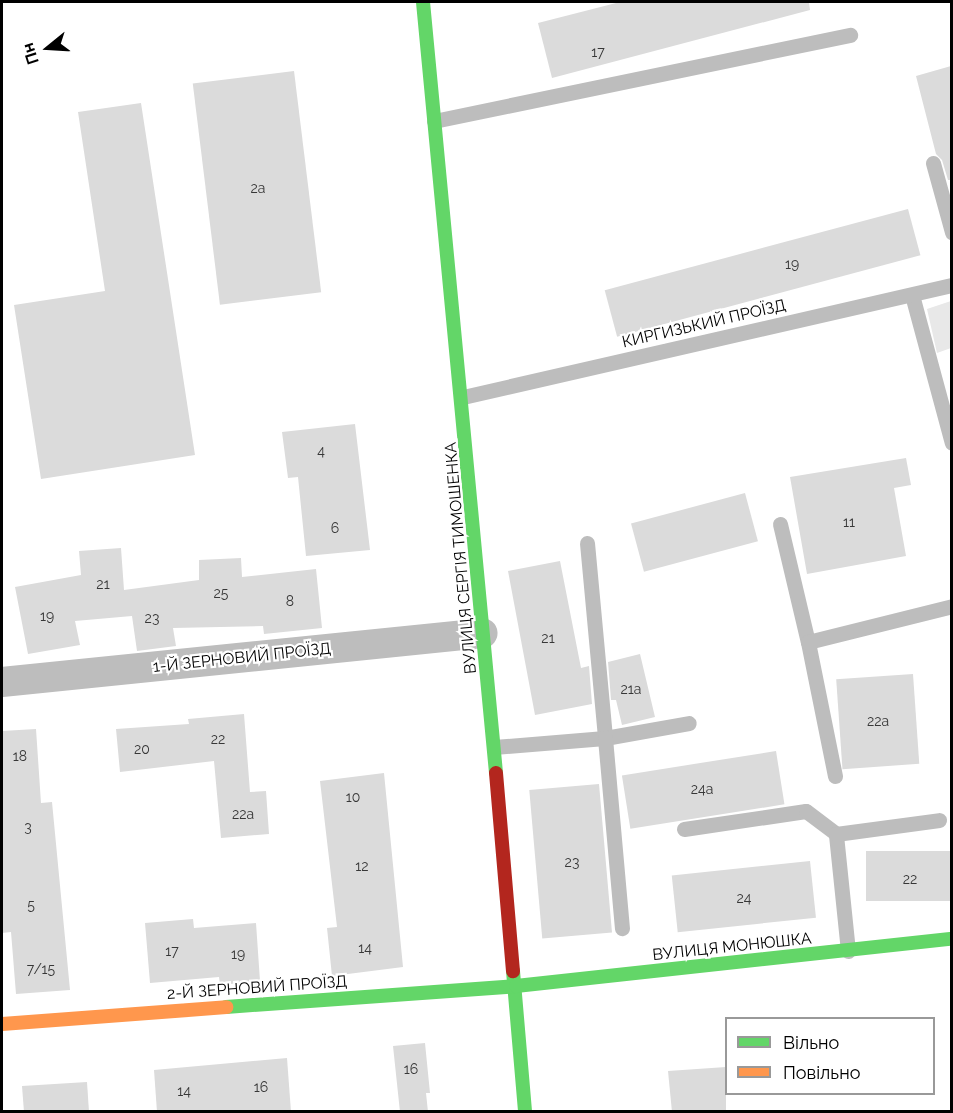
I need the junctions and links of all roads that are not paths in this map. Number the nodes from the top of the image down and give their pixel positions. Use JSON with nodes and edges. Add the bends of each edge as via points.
{"nodes":[{"id":1,"x":423,"y":2,"type":"edge"},
{"id":2,"x":850,"y":35,"type":"dead end"},
{"id":3,"x":434,"y":121,"type":"junction"},
{"id":4,"x":933,"y":163,"type":"dead end"},
{"id":5,"x":951,"y":232,"type":"edge"},
{"id":6,"x":951,"y":285,"type":"edge"},
{"id":7,"x":912,"y":296,"type":"junction"},
{"id":8,"x":463,"y":397,"type":"junction"},
{"id":9,"x":951,"y":443,"type":"edge"},
{"id":10,"x":780,"y":524,"type":"dead end"},
{"id":11,"x":587,"y":543,"type":"dead end"},
{"id":12,"x":951,"y":606,"type":"edge"},
{"id":13,"x":483,"y":633,"type":"junction"},
{"id":14,"x":808,"y":642,"type":"junction"},
{"id":15,"x":2,"y":682,"type":"edge"},
{"id":16,"x":689,"y":723,"type":"dead end"},
{"id":17,"x":605,"y":738,"type":"junction"},
{"id":18,"x":494,"y":747,"type":"junction"},
{"id":19,"x":835,"y":776,"type":"dead end"},
{"id":20,"x":939,"y":820,"type":"dead end"},
{"id":21,"x":684,"y":829,"type":"dead end"},
{"id":22,"x":836,"y":834,"type":"junction"},
{"id":23,"x":622,"y":928,"type":"dead end"},
{"id":24,"x":951,"y":939,"type":"edge"},
{"id":25,"x":848,"y":951,"type":"junction"},
{"id":26,"x":516,"y":986,"type":"junction"},
{"id":27,"x":2,"y":1023,"type":"edge"},
{"id":28,"x":525,"y":1112,"type":"edge"}],
"edges":[{"from":1,"to":3,"type":"street","name":"ВУЛИЦЯ СЕРГІЯ ТИМОШЕНКА"},
{"from":2,"to":3,"type":"lane"},
{"from":3,"to":8,"type":"street","name":"ВУЛИЦЯ СЕРГІЯ ТИМОШЕНКА"},
{"from":4,"to":5,"type":"lane"},
{"from":6,"to":7,"type":"lane","name":"КИРГИЗЬКИЙ ПРОЇЗД"},
{"from":7,"to":8,"type":"lane","name":"КИРГИЗЬКИЙ ПРОЇЗД"},
{"from":7,"to":9,"type":"lane"},
{"from":8,"to":13,"type":"street","name":"ВУЛИЦЯ СЕРГІЯ ТИМОШЕНКА"},
{"from":10,"to":14,"type":"lane"},
{"from":11,"to":17,"type":"lane"},
{"from":12,"to":14,"type":"lane"},
{"from":13,"to":15,"type":"street","name":"1-Й ЗЕРНОВИЙ ПРОЇЗД"},
{"from":13,"to":18,"type":"street","name":"ВУЛИЦЯ СЕРГІЯ ТИМОШЕНКА"},
{"from":14,"to":19,"type":"lane"},
{"from":16,"to":17,"type":"lane"},
{"from":17,"to":18,"type":"lane"},
{"from":17,"to":23,"type":"lane"},
{"from":18,"to":26,"type":"street","name":"ВУЛИЦЯ СЕРГІЯ ТИМОШЕНКА"},
{"from":20,"to":22,"type":"lane"},
{"from":21,"to":22,"type":"lane","via":[[806,810]]},
{"from":22,"to":25,"type":"lane"},
{"from":24,"to":25,"type":"street","name":"ВУЛИЦЯ МОНЮШКА"},
{"from":25,"to":26,"type":"street","name":"ВУЛИЦЯ МОНЮШКА"},
{"from":26,"to":27,"type":"street","name":"2-Й ЗЕРНОВИЙ ПРОЇЗД"},
{"from":26,"to":28,"type":"street","name":"ВУЛИЦЯ СЕРГІЯ ТИМОШЕНКА"}]}
